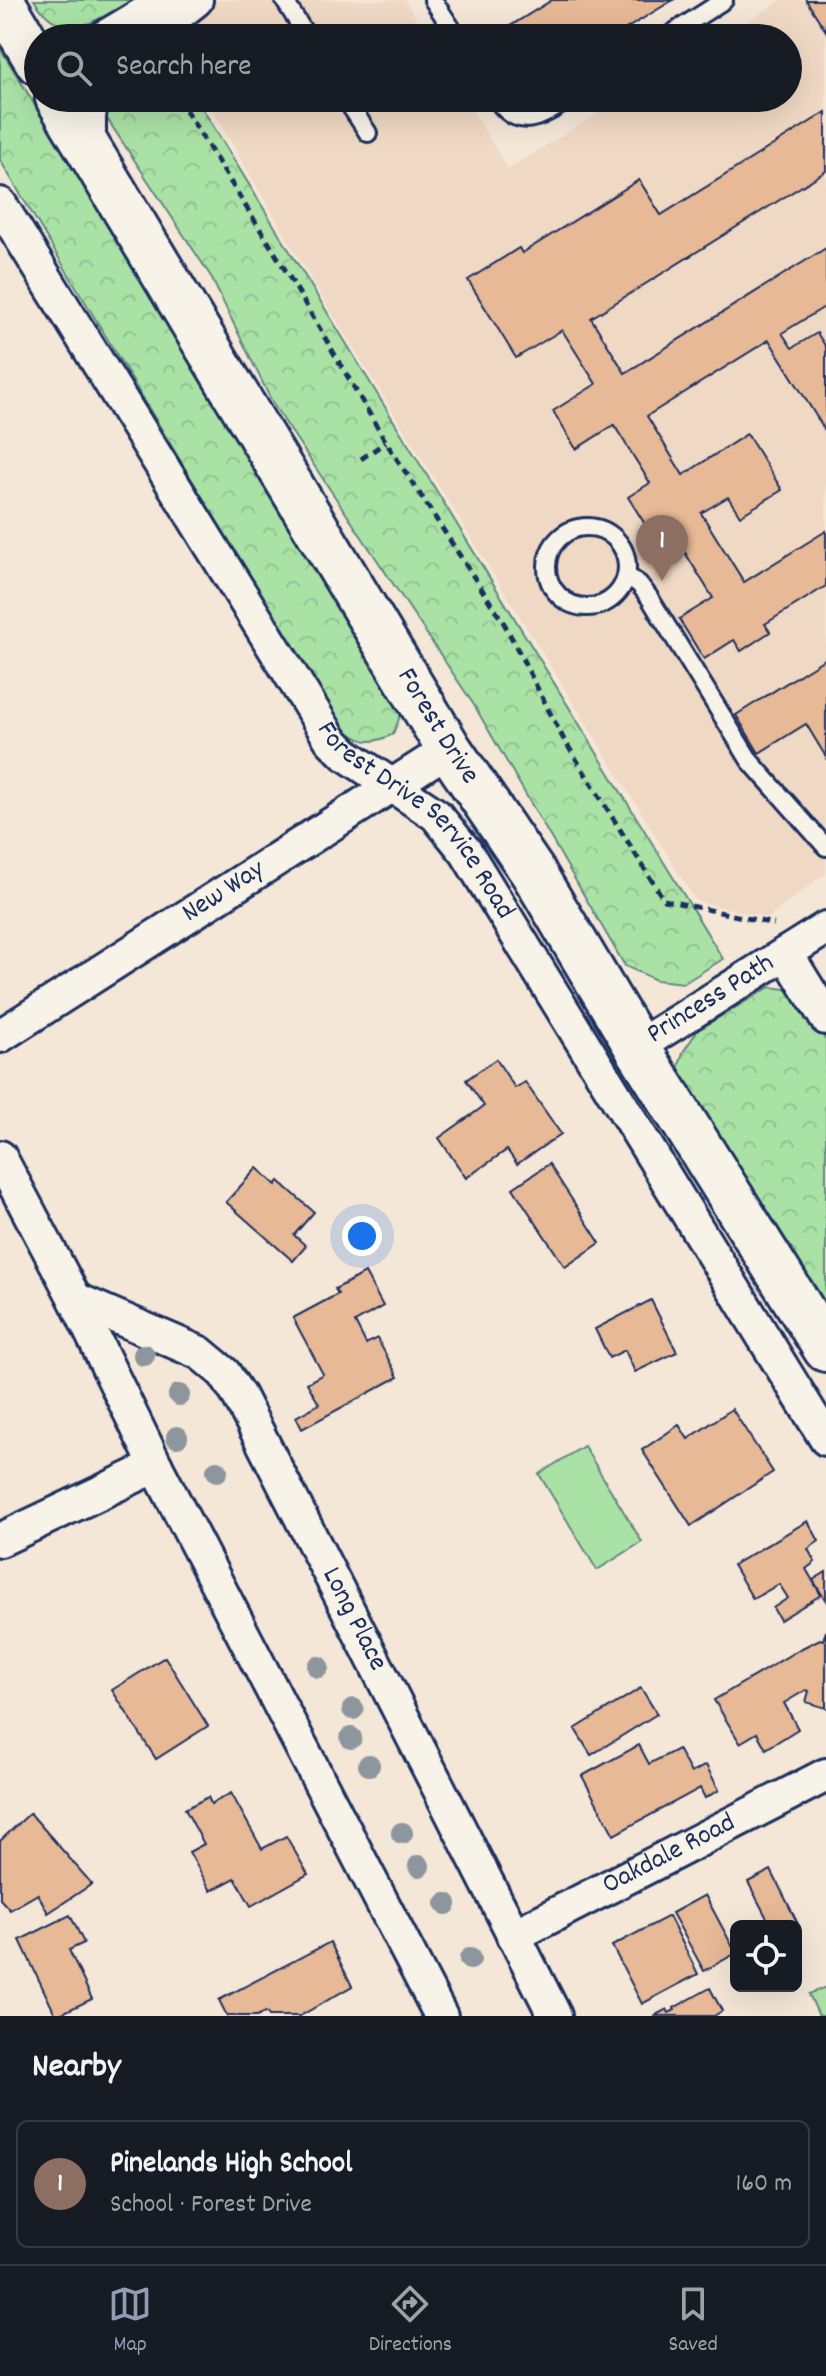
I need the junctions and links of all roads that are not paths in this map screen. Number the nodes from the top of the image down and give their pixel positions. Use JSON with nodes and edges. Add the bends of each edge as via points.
{"nodes":[{"id":1,"x":1,"y":0,"type":"edge"},
{"id":2,"x":167,"y":0,"type":"edge"},
{"id":3,"x":196,"y":0,"type":"edge"},
{"id":4,"x":284,"y":0,"type":"edge"},
{"id":5,"x":433,"y":0,"type":"edge"},
{"id":6,"x":724,"y":0,"type":"edge"},
{"id":7,"x":127,"y":24,"type":"edge"},
{"id":8,"x":166,"y":24,"type":"edge"},
{"id":9,"x":299,"y":24,"type":"edge"},
{"id":10,"x":449,"y":24,"type":"edge"},
{"id":11,"x":687,"y":24,"type":"edge"},
{"id":12,"x":24,"y":39,"type":"edge"},
{"id":13,"x":66,"y":112,"type":"edge"},
{"id":14,"x":90,"y":112,"type":"edge"},
{"id":15,"x":354,"y":112,"type":"edge"},
{"id":16,"x":509,"y":112,"type":"edge"},
{"id":17,"x":549,"y":112,"type":"edge"},
{"id":18,"x":368,"y":133,"type":"dead end"},
{"id":19,"x":89,"y":150,"type":"junction"},
{"id":20,"x":0,"y":204,"type":"edge"},
{"id":21,"x":627,"y":576,"type":"junction"},
{"id":22,"x":449,"y":749,"type":"junction"},
{"id":23,"x":391,"y":786,"type":"junction"},
{"id":24,"x":826,"y":847,"type":"edge"},
{"id":25,"x":826,"y":928,"type":"edge"},
{"id":26,"x":785,"y":939,"type":"junction"},
{"id":27,"x":826,"y":1018,"type":"edge"},
{"id":28,"x":0,"y":1036,"type":"edge"},
{"id":29,"x":637,"y":1047,"type":"junction"},
{"id":30,"x":0,"y":1157,"type":"edge"},
{"id":31,"x":75,"y":1299,"type":"junction"},
{"id":32,"x":826,"y":1349,"type":"edge"},
{"id":33,"x":826,"y":1439,"type":"edge"},
{"id":34,"x":156,"y":1466,"type":"junction"},
{"id":35,"x":0,"y":1540,"type":"edge"},
{"id":36,"x":826,"y":1775,"type":"edge"},
{"id":37,"x":513,"y":1936,"type":"junction"},
{"id":38,"x":441,"y":2016,"type":"edge"},
{"id":39,"x":555,"y":2016,"type":"edge"}],
"edges":[{"from":1,"to":12,"type":"main road"},
{"from":2,"to":7,"type":"street"},
{"from":3,"to":8,"type":"street"},
{"from":4,"to":9,"type":"lane"},
{"from":5,"to":10,"type":"lane"},
{"from":6,"to":11,"type":"lane"},
{"from":13,"to":19,"type":"main road","name":"Forest Drive"},
{"from":14,"to":19,"type":"street"},
{"from":15,"to":18,"type":"lane"},
{"from":16,"to":17,"type":"lane","via":[[529,120]]},
{"from":19,"to":22,"type":"main road","name":"Forest Drive"},
{"from":20,"to":23,"type":"street","name":"Forest Drive Service Road","via":[[331,740]]},
{"from":21,"to":21,"type":"lane","via":[[622,589],[603,605],[578,607],[550,584],[548,558],[571,530],[597,528],[618,541]]},
{"from":21,"to":24,"type":"lane","via":[[649,597],[750,761]]},
{"from":22,"to":23,"type":"street","name":"New Way"},
{"from":22,"to":29,"type":"main road","name":"Forest Drive","via":[[534,874]]},
{"from":23,"to":28,"type":"street","name":"New Way"},
{"from":23,"to":33,"type":"street","name":"Forest Drive Service Road","via":[[436,815],[466,852]]},
{"from":25,"to":26,"type":"street","name":"Princess Path"},
{"from":26,"to":27,"type":"street"},
{"from":26,"to":29,"type":"street","name":"Princess Path"},
{"from":29,"to":32,"type":"main road","name":"Forest Drive"},
{"from":30,"to":31,"type":"street"},
{"from":31,"to":34,"type":"street"},
{"from":31,"to":37,"type":"street","name":"Long Place","via":[[200,1353],[224,1373]]},
{"from":34,"to":35,"type":"street"},
{"from":34,"to":38,"type":"street"},
{"from":36,"to":37,"type":"street","name":"Oakdale Road"},
{"from":37,"to":39,"type":"street","name":"Long Place"}]}
